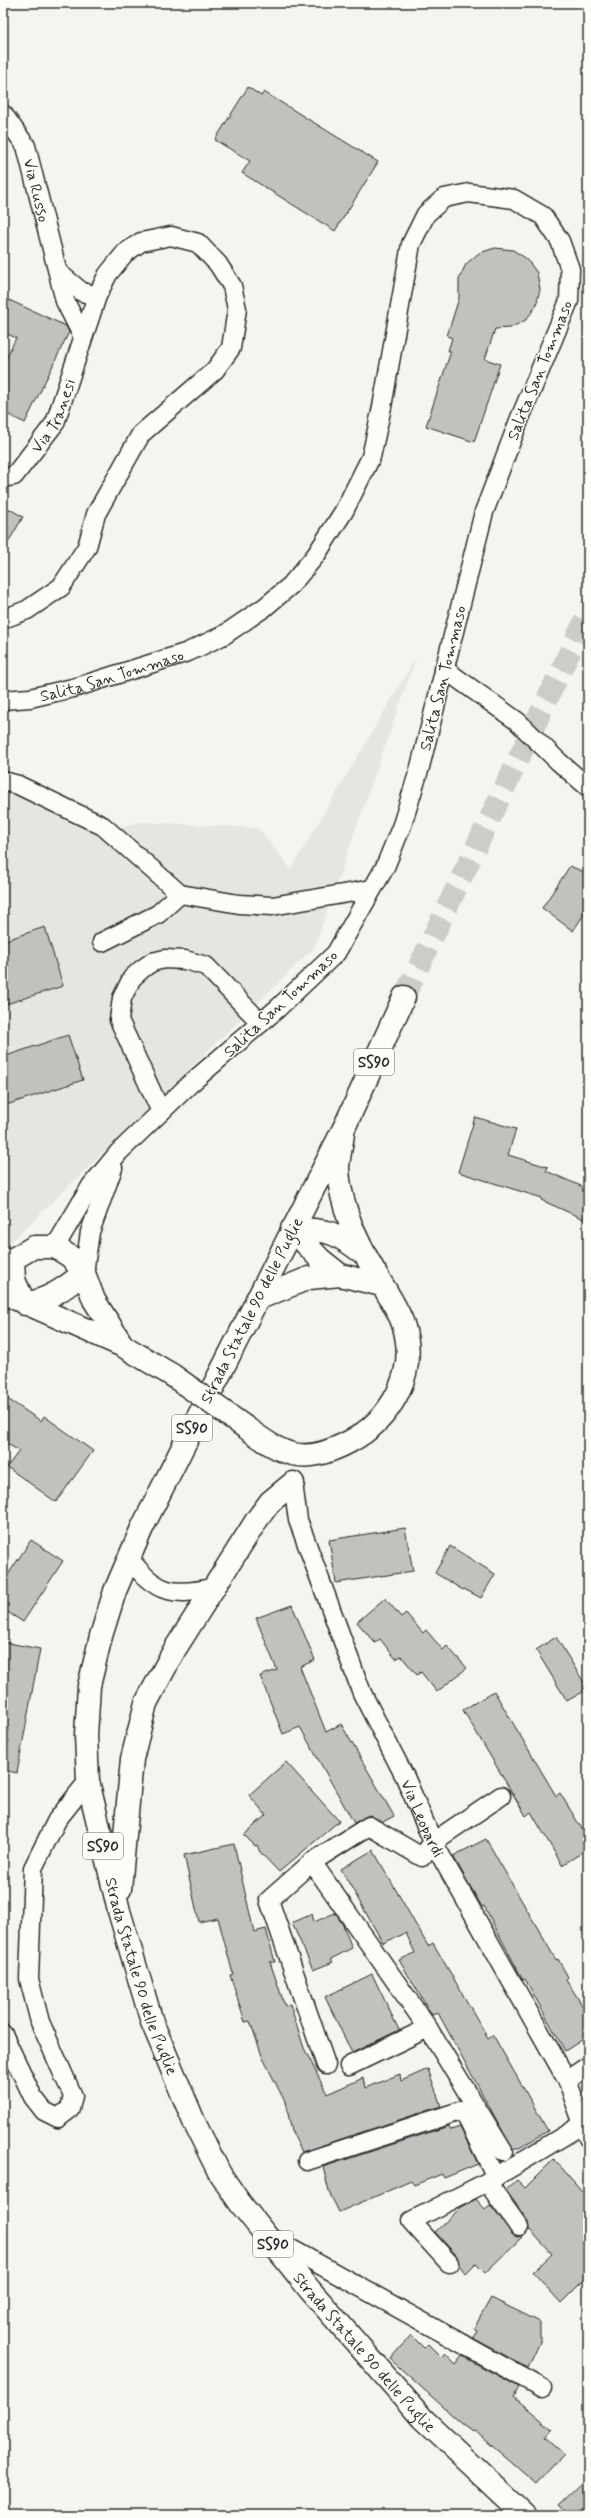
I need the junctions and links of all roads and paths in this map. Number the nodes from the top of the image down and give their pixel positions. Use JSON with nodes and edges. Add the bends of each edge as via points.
{"nodes":[{"id":1,"x":3,"y":114,"type":"edge"},
{"id":2,"x":58,"y":273,"type":"junction"},
{"id":3,"x":97,"y":296,"type":"junction"},
{"id":4,"x":83,"y":337,"type":"junction"},
{"id":5,"x":3,"y":478,"type":"edge"},
{"id":6,"x":3,"y":619,"type":"edge"},
{"id":7,"x":444,"y":669,"type":"junction"},
{"id":8,"x":3,"y":700,"type":"edge"},
{"id":9,"x":3,"y":781,"type":"edge"},
{"id":10,"x":588,"y":787,"type":"edge"},
{"id":11,"x":372,"y":889,"type":"junction"},
{"id":12,"x":180,"y":894,"type":"junction"},
{"id":13,"x":102,"y":942,"type":"dead end"},
{"id":14,"x":404,"y":997,"type":"tunnel mouth"},
{"id":15,"x":261,"y":1023,"type":"junction"},
{"id":16,"x":161,"y":1112,"type":"junction"},
{"id":17,"x":344,"y":1128,"type":"junction"},
{"id":18,"x":119,"y":1152,"type":"junction"},
{"id":19,"x":292,"y":1229,"type":"junction"},
{"id":20,"x":55,"y":1247,"type":"junction"},
{"id":21,"x":365,"y":1254,"type":"junction"},
{"id":22,"x":8,"y":1260,"type":"edge"},
{"id":23,"x":84,"y":1273,"type":"junction"},
{"id":24,"x":340,"y":1275,"type":"junction"},
{"id":25,"x":382,"y":1285,"type":"junction"},
{"id":26,"x":3,"y":1293,"type":"edge"},
{"id":27,"x":257,"y":1299,"type":"junction"},
{"id":28,"x":25,"y":1304,"type":"junction"},
{"id":29,"x":123,"y":1346,"type":"junction"},
{"id":30,"x":302,"y":1457,"type":"junction"},
{"id":31,"x":293,"y":1483,"type":"junction"},
{"id":32,"x":129,"y":1558,"type":"junction"},
{"id":33,"x":216,"y":1587,"type":"junction"},
{"id":34,"x":88,"y":1781,"type":"junction"},
{"id":35,"x":501,"y":1796,"type":"dead end"},
{"id":36,"x":433,"y":1842,"type":"junction"},
{"id":37,"x":312,"y":1862,"type":"junction"},
{"id":38,"x":119,"y":1911,"type":"junction"},
{"id":39,"x":428,"y":2028,"type":"junction"},
{"id":40,"x":3,"y":2034,"type":"edge"},
{"id":41,"x":326,"y":2065,"type":"dead end"},
{"id":42,"x":349,"y":2066,"type":"dead end"},
{"id":43,"x":588,"y":2066,"type":"edge"},
{"id":44,"x":567,"y":2080,"type":"junction"},
{"id":45,"x":585,"y":2131,"type":"edge"},
{"id":46,"x":503,"y":2151,"type":"dead end"},
{"id":47,"x":307,"y":2160,"type":"dead end"},
{"id":48,"x":492,"y":2179,"type":"junction"},
{"id":49,"x":519,"y":2227,"type":"dead end"},
{"id":50,"x":264,"y":2233,"type":"junction"},
{"id":51,"x":450,"y":2263,"type":"dead end"},
{"id":52,"x":542,"y":2388,"type":"dead end"},
{"id":53,"x":525,"y":2515,"type":"edge"}],
"edges":[{"from":1,"to":2,"type":"street","name":"Via Russo","via":[[26,146]]},
{"from":2,"to":3,"type":"street","via":[[82,292]]},
{"from":2,"to":4,"type":"street","name":"Via Russo","via":[[65,301]]},
{"from":3,"to":4,"type":"street","name":"Via Tranesi"},
{"from":3,"to":6,"type":"street","name":"Via Tranesi","via":[[108,274],[125,253],[142,242],[171,236],[198,243],[218,264],[232,286],[237,309],[230,348],[215,370],[141,434],[96,514],[87,547],[61,587],[27,610]]},
{"from":4,"to":5,"type":"street","name":"Via Tranesi","via":[[55,423],[14,476]]},
{"from":7,"to":8,"type":"street","name":"Salita San Tommaso","via":[[484,512],[569,301],[570,269],[560,241],[543,216],[514,199],[469,193],[444,198],[426,214],[412,244],[371,457],[344,511],[316,555],[291,585],[265,607],[224,635],[188,652],[77,687],[30,698]]},
{"from":7,"to":10,"type":"street","via":[[517,721]]},
{"from":7,"to":11,"type":"street","name":"Salita San Tommaso","via":[[420,767],[402,824],[385,867]]},
{"from":9,"to":12,"type":"street","via":[[18,785],[102,826]]},
{"from":11,"to":12,"type":"street","via":[[272,906],[238,904]]},
{"from":11,"to":15,"type":"street","name":"Salita San Tommaso","via":[[336,953]]},
{"from":12,"to":13,"type":"street","via":[[158,914]]},
{"from":14,"to":17,"type":"main road","name":"Strada Statale 90 delle Puglie","number":"SS90"},
{"from":15,"to":16,"type":"street","name":"Salita San Tommaso"},
{"from":15,"to":16,"type":"street","via":[[206,966],[185,960],[165,959],[152,962],[142,969],[132,978],[122,998],[119,1020]]},
{"from":16,"to":18,"type":"street","name":"Salita San Tommaso"},
{"from":17,"to":19,"type":"main road","name":"Strada Statale 90 delle Puglie","number":"SS90"},
{"from":17,"to":21,"type":"main road","via":[[338,1166],[344,1204]]},
{"from":18,"to":20,"type":"street","name":"Salita San Tommaso","via":[[90,1186]]},
{"from":18,"to":23,"type":"street","name":"Salita San Tommaso","via":[[102,1193],[90,1232]]},
{"from":19,"to":21,"type":"main road","via":[[325,1230],[342,1237]]},
{"from":19,"to":24,"type":"main road","via":[[320,1259]]},
{"from":19,"to":27,"type":"main road","name":"Strada Statale 90 delle Puglie","number":"SS90"},
{"from":20,"to":22,"type":"main road","via":[[34,1247]]},
{"from":20,"to":23,"type":"main road","via":[[71,1257]]},
{"from":21,"to":25,"type":"main road"},
{"from":22,"to":28,"type":"main road"},
{"from":23,"to":28,"type":"main road","via":[[62,1290],[41,1301]]},
{"from":23,"to":29,"type":"main road","via":[[94,1300]]},
{"from":24,"to":25,"type":"main road"},
{"from":24,"to":27,"type":"main road","via":[[309,1278]]},
{"from":25,"to":30,"type":"main road","via":[[403,1324],[407,1349],[406,1370],[401,1390],[381,1419],[361,1435],[329,1452]]},
{"from":26,"to":28,"type":"main road"},
{"from":27,"to":32,"type":"main road","name":"Strada Statale 90 delle Puglie","number":"SS90"},
{"from":28,"to":29,"type":"main road"},
{"from":29,"to":30,"type":"main road","bridge":true,"via":[[172,1375],[274,1448]]},
{"from":30,"to":31,"type":"main road"},
{"from":31,"to":33,"type":"main road","via":[[270,1502],[258,1518]]},
{"from":31,"to":36,"type":"street","name":"Via Leopardi","via":[[298,1520],[362,1693],[405,1777]]},
{"from":32,"to":33,"type":"street","via":[[142,1575],[172,1592],[187,1594]]},
{"from":32,"to":34,"type":"main road","name":"Strada Statale 90 delle Puglie","number":"SS90","via":[[115,1591],[89,1686],[86,1735]]},
{"from":33,"to":38,"type":"main road","via":[[175,1649],[146,1703],[132,1758]]},
{"from":34,"to":38,"type":"main road","name":"Strada Statale 90 delle Puglie","number":"SS90"},
{"from":34,"to":40,"type":"street","via":[[57,1820],[33,1868],[29,1979],[40,2022],[73,2096],[70,2108],[58,2118],[44,2111],[33,2097]]},
{"from":35,"to":36,"type":"street"},
{"from":36,"to":37,"type":"street","via":[[422,1856],[369,1826]]},
{"from":36,"to":44,"type":"street","name":"Via Leopardi"},
{"from":37,"to":39,"type":"street"},
{"from":37,"to":41,"type":"street","via":[[269,1900]]},
{"from":38,"to":50,"type":"main road","name":"Strada Statale 90 delle Puglie","number":"SS90","via":[[152,2022],[195,2124],[220,2174]]},
{"from":39,"to":42,"type":"street"},
{"from":39,"to":46,"type":"street"},
{"from":43,"to":44,"type":"street"},
{"from":44,"to":45,"type":"street","name":"Via Leopardi"},
{"from":45,"to":48,"type":"street"},
{"from":47,"to":48,"type":"street","via":[[463,2110]]},
{"from":48,"to":49,"type":"street"},
{"from":48,"to":51,"type":"street","via":[[411,2221]]},
{"from":50,"to":52,"type":"street"},
{"from":50,"to":53,"type":"main road","name":"Strada Statale 90 delle Puglie","number":"SS90","via":[[310,2290],[423,2419]]}]}
